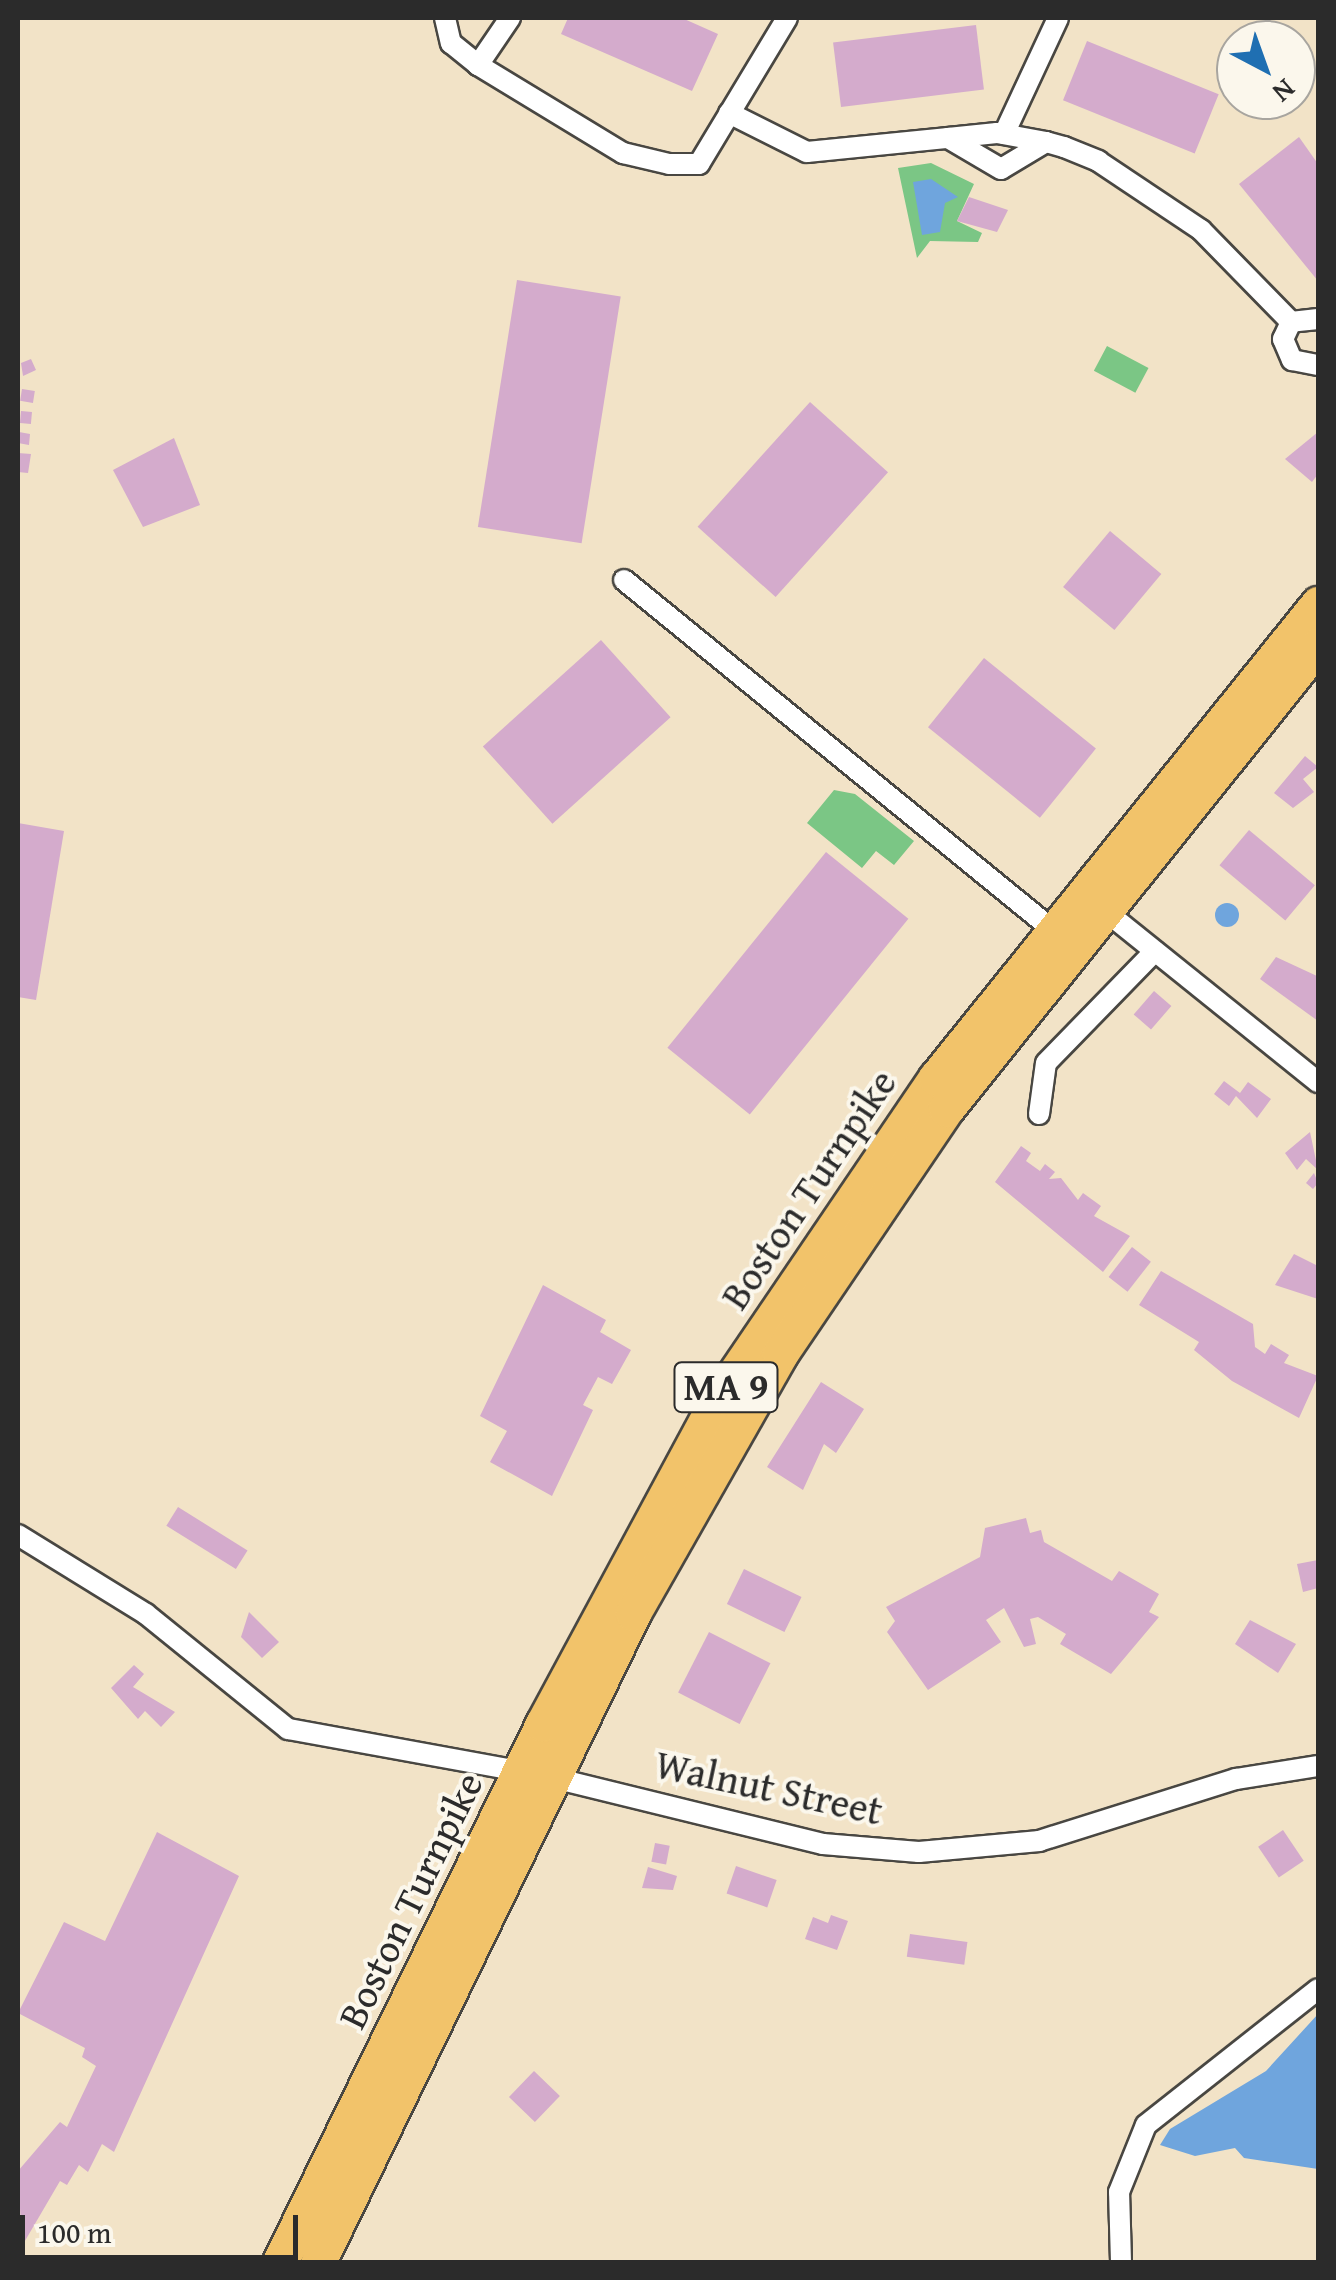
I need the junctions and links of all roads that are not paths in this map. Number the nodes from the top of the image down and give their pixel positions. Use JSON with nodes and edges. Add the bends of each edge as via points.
{"nodes":[{"id":1,"x":446,"y":18,"type":"edge"},
{"id":2,"x":510,"y":18,"type":"edge"},
{"id":3,"x":786,"y":18,"type":"edge"},
{"id":4,"x":1058,"y":18,"type":"edge"},
{"id":5,"x":478,"y":65,"type":"junction"},
{"id":6,"x":729,"y":113,"type":"junction"},
{"id":7,"x":1004,"y":134,"type":"junction"},
{"id":8,"x":948,"y":138,"type":"junction"},
{"id":9,"x":1046,"y":142,"type":"junction"},
{"id":10,"x":1318,"y":319,"type":"edge"},
{"id":11,"x":1292,"y":322,"type":"junction"},
{"id":12,"x":1318,"y":365,"type":"edge"},
{"id":13,"x":624,"y":580,"type":"dead end"},
{"id":14,"x":1318,"y":604,"type":"edge"},
{"id":15,"x":1318,"y":644,"type":"edge"},
{"id":16,"x":1104,"y":910,"type":"junction"},
{"id":17,"x":1053,"y":930,"type":"junction"},
{"id":18,"x":1155,"y":951,"type":"junction"},
{"id":19,"x":1318,"y":1082,"type":"edge"},
{"id":20,"x":1039,"y":1114,"type":"dead end"},
{"id":21,"x":18,"y":1535,"type":"edge"},
{"id":22,"x":1318,"y":1766,"type":"edge"},
{"id":23,"x":537,"y":1774,"type":"junction"},
{"id":24,"x":1318,"y":1989,"type":"edge"},
{"id":25,"x":280,"y":2262,"type":"edge"},
{"id":26,"x":318,"y":2262,"type":"edge"},
{"id":27,"x":1121,"y":2262,"type":"edge"}],
"edges":[{"from":1,"to":5,"type":"street","via":[[451,44]]},
{"from":2,"to":5,"type":"street"},
{"from":3,"to":6,"type":"street"},
{"from":4,"to":7,"type":"street"},
{"from":5,"to":6,"type":"street","via":[[644,161],[698,164]]},
{"from":6,"to":8,"type":"street","via":[[806,152]]},
{"from":7,"to":8,"type":"street"},
{"from":7,"to":9,"type":"street"},
{"from":8,"to":9,"type":"street","via":[[1001,169]]},
{"from":9,"to":11,"type":"street","via":[[1152,191]]},
{"from":10,"to":11,"type":"street"},
{"from":11,"to":12,"type":"street","via":[[1284,339],[1292,360]]},
{"from":13,"to":17,"type":"street"},
{"from":14,"to":17,"type":"highway","name":"Boston Turnpike","number":"MA 9"},
{"from":15,"to":16,"type":"highway","name":"Boston Turnpike","number":"MA 9"},
{"from":16,"to":18,"type":"street"},
{"from":16,"to":23,"type":"highway","name":"Boston Turnpike","number":"MA 9","via":[[834,1268]]},
{"from":17,"to":23,"type":"highway","name":"Boston Turnpike","number":"MA 9","via":[[899,1128],[719,1398]]},
{"from":18,"to":19,"type":"street"},
{"from":18,"to":20,"type":"street","via":[[1046,1063]]},
{"from":21,"to":23,"type":"street","name":"Walnut Street","via":[[146,1614],[288,1728]]},
{"from":22,"to":23,"type":"street","name":"Walnut Street","via":[[1236,1778],[1039,1841],[936,1852],[824,1844]]},
{"from":23,"to":25,"type":"highway","name":"Boston Turnpike","number":"MA 9"},
{"from":23,"to":26,"type":"highway","name":"Boston Turnpike","number":"MA 9"},
{"from":24,"to":27,"type":"street","via":[[1146,2125],[1119,2192]]}]}
